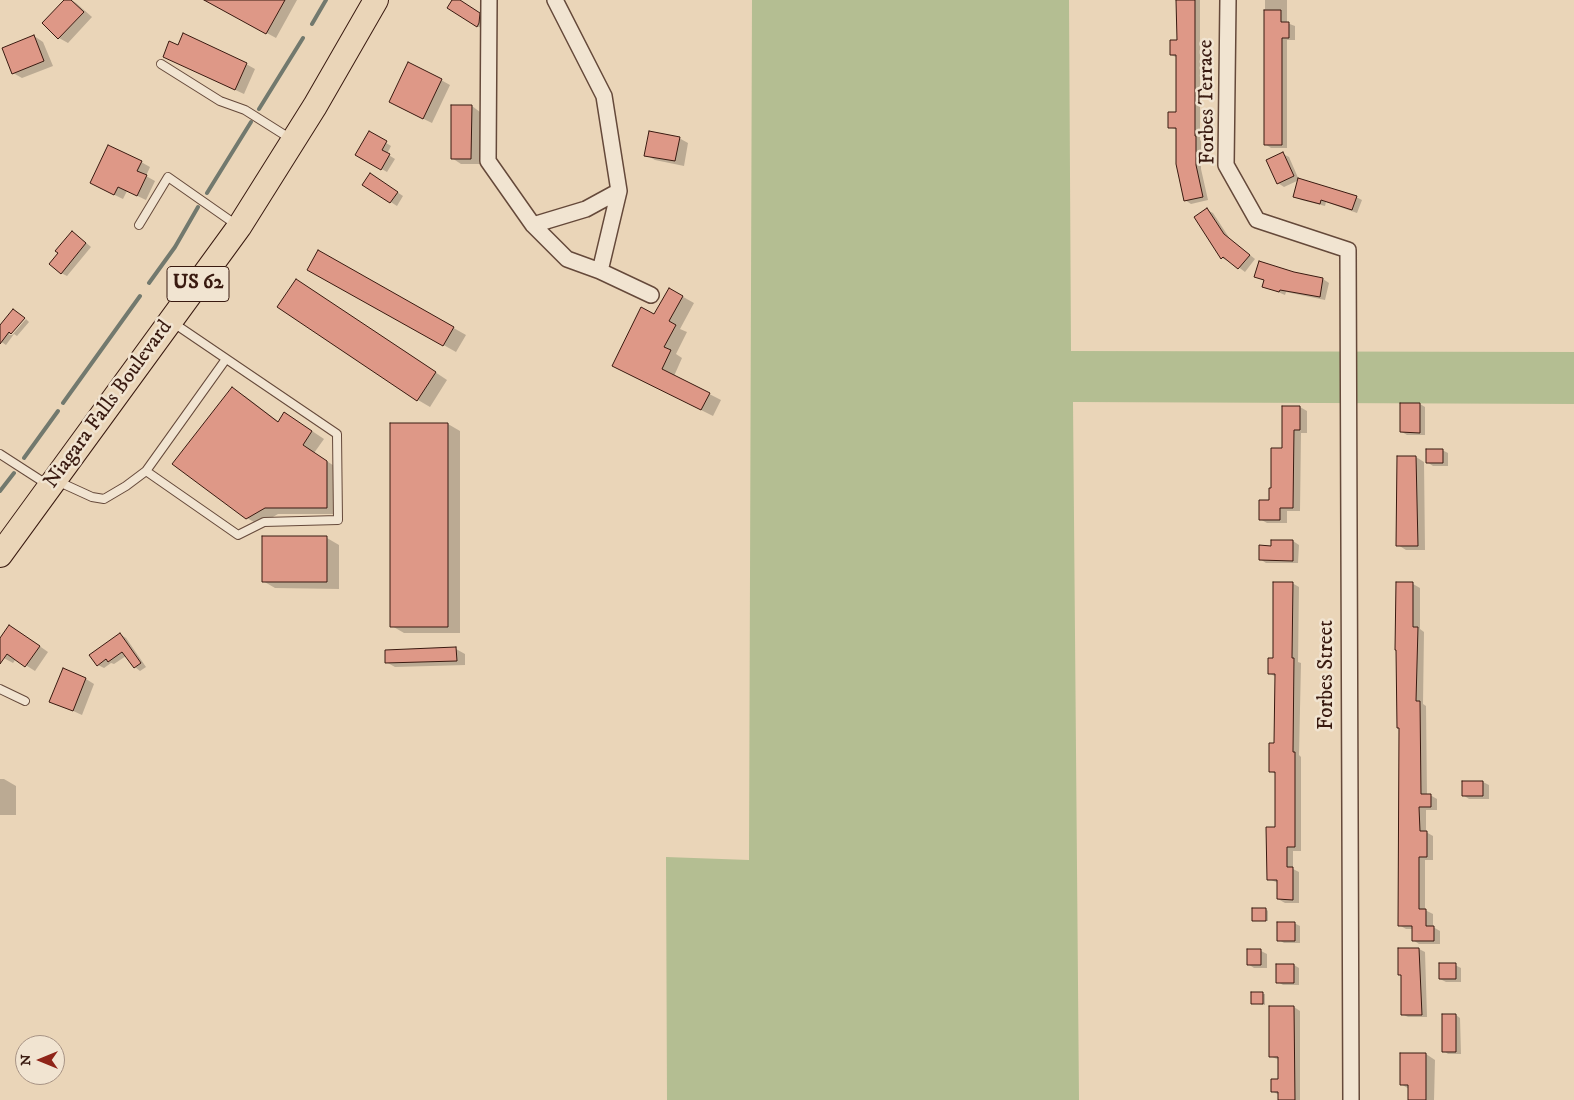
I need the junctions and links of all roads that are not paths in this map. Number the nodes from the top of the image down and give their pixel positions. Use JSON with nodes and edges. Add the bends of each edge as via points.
{"nodes":[{"id":1,"x":376,"y":0,"type":"edge"},
{"id":2,"x":489,"y":0,"type":"edge"},
{"id":3,"x":555,"y":0,"type":"edge"},
{"id":4,"x":1228,"y":0,"type":"edge"},
{"id":5,"x":161,"y":64,"type":"dead end"},
{"id":6,"x":293,"y":140,"type":"junction"},
{"id":7,"x":620,"y":191,"type":"junction"},
{"id":8,"x":533,"y":225,"type":"junction"},
{"id":9,"x":139,"y":226,"type":"dead end"},
{"id":10,"x":239,"y":227,"type":"junction"},
{"id":11,"x":1348,"y":250,"type":"joint"},
{"id":12,"x":600,"y":271,"type":"junction"},
{"id":13,"x":651,"y":295,"type":"dead end"},
{"id":14,"x":171,"y":321,"type":"junction"},
{"id":15,"x":226,"y":359,"type":"junction"},
{"id":16,"x":0,"y":454,"type":"edge"},
{"id":17,"x":146,"y":471,"type":"junction"},
{"id":18,"x":52,"y":483,"type":"junction"},
{"id":19,"x":0,"y":554,"type":"edge"},
{"id":20,"x":0,"y":690,"type":"edge"},
{"id":21,"x":24,"y":700,"type":"dead end"},
{"id":22,"x":1351,"y":1100,"type":"edge"}],
"edges":[{"from":1,"to":6,"type":"main road","name":"Niagara Falls Boulevard","number":"US 62"},
{"from":2,"to":8,"type":"street","via":[[488,162]]},
{"from":3,"to":7,"type":"street","via":[[604,96]]},
{"from":4,"to":11,"type":"street","name":"Forbes Terrace","via":[[1226,165],[1257,220]]},
{"from":5,"to":6,"type":"lane","via":[[220,101],[246,110]]},
{"from":6,"to":10,"type":"main road","name":"Niagara Falls Boulevard","number":"US 62"},
{"from":7,"to":8,"type":"street","via":[[586,210]]},
{"from":7,"to":12,"type":"street"},
{"from":8,"to":12,"type":"street","via":[[567,259]]},
{"from":9,"to":10,"type":"lane","via":[[168,177]]},
{"from":10,"to":14,"type":"main road","name":"Niagara Falls Boulevard","number":"US 62"},
{"from":11,"to":22,"type":"street","name":"Forbes Street"},
{"from":12,"to":13,"type":"street"},
{"from":14,"to":15,"type":"lane"},
{"from":14,"to":18,"type":"main road","name":"Niagara Falls Boulevard","number":"US 62"},
{"from":15,"to":17,"type":"lane"},
{"from":15,"to":17,"type":"lane","via":[[337,434],[338,520],[264,522],[238,535]]},
{"from":16,"to":18,"type":"lane"},
{"from":17,"to":18,"type":"lane","via":[[104,498]]},
{"from":18,"to":19,"type":"main road","name":"Niagara Falls Boulevard","number":"US 62"},
{"from":20,"to":21,"type":"lane"}]}
